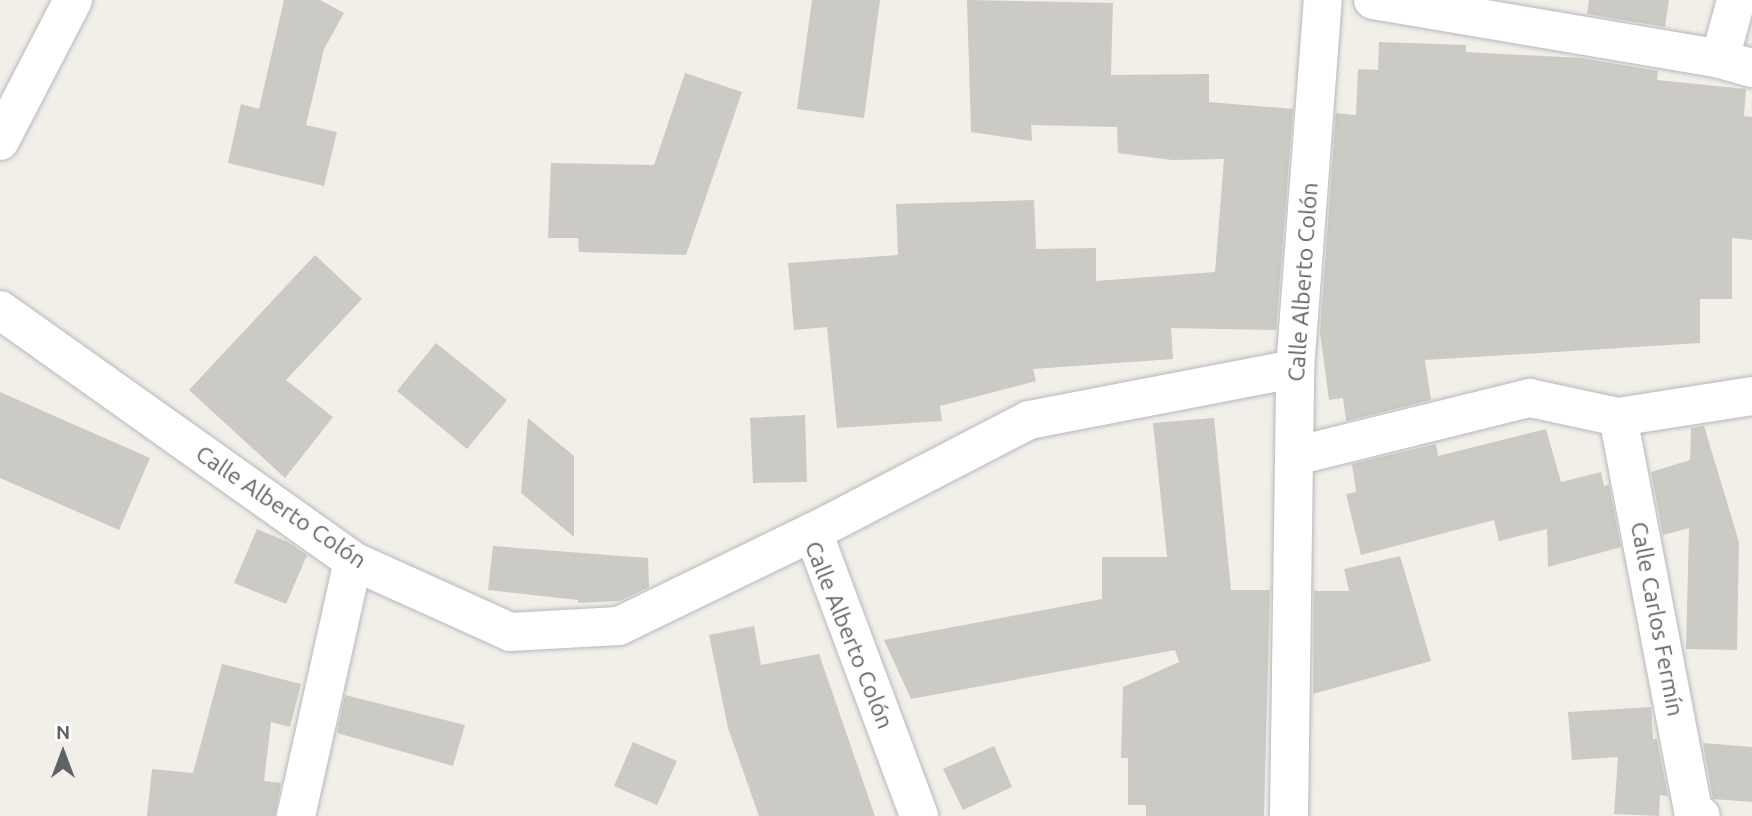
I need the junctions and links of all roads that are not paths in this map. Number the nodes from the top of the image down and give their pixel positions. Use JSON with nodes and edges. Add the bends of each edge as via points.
{"nodes":[{"id":1,"x":74,"y":0,"type":"edge"},
{"id":2,"x":1323,"y":0,"type":"edge"},
{"id":3,"x":1373,"y":0,"type":"edge"},
{"id":4,"x":1736,"y":0,"type":"edge"},
{"id":5,"x":1736,"y":64,"type":"edge"},
{"id":6,"x":0,"y":141,"type":"edge"},
{"id":7,"x":0,"y":310,"type":"edge"},
{"id":8,"x":1295,"y":369,"type":"junction"},
{"id":9,"x":1752,"y":396,"type":"edge"},
{"id":10,"x":1618,"y":417,"type":"junction"},
{"id":11,"x":1294,"y":456,"type":"junction"},
{"id":12,"x":813,"y":532,"type":"junction"},
{"id":13,"x":353,"y":561,"type":"junction"},
{"id":14,"x":296,"y":816,"type":"edge"},
{"id":15,"x":919,"y":816,"type":"edge"},
{"id":16,"x":1289,"y":816,"type":"edge"},
{"id":17,"x":1701,"y":816,"type":"edge"}],
"edges":[{"from":1,"to":6,"type":"street"},
{"from":2,"to":8,"type":"street","name":"Calle Alberto Colón"},
{"from":3,"to":5,"type":"street"},
{"from":4,"to":5,"type":"street"},
{"from":7,"to":13,"type":"street","name":"Calle Alberto Colón"},
{"from":8,"to":11,"type":"street","name":"Calle Alberto Colón"},
{"from":8,"to":12,"type":"street","via":[[1029,420]]},
{"from":9,"to":10,"type":"street"},
{"from":10,"to":11,"type":"street","via":[[1530,398]]},
{"from":10,"to":17,"type":"street","name":"Calle Carlos Fermín","via":[[1694,814]]},
{"from":11,"to":16,"type":"street","name":"Calle Alberto Colón"},
{"from":12,"to":13,"type":"street","name":"Calle Alberto Colón","via":[[619,626],[510,632]]},
{"from":12,"to":15,"type":"street","name":"Calle Alberto Colón"},
{"from":13,"to":14,"type":"street"}]}
